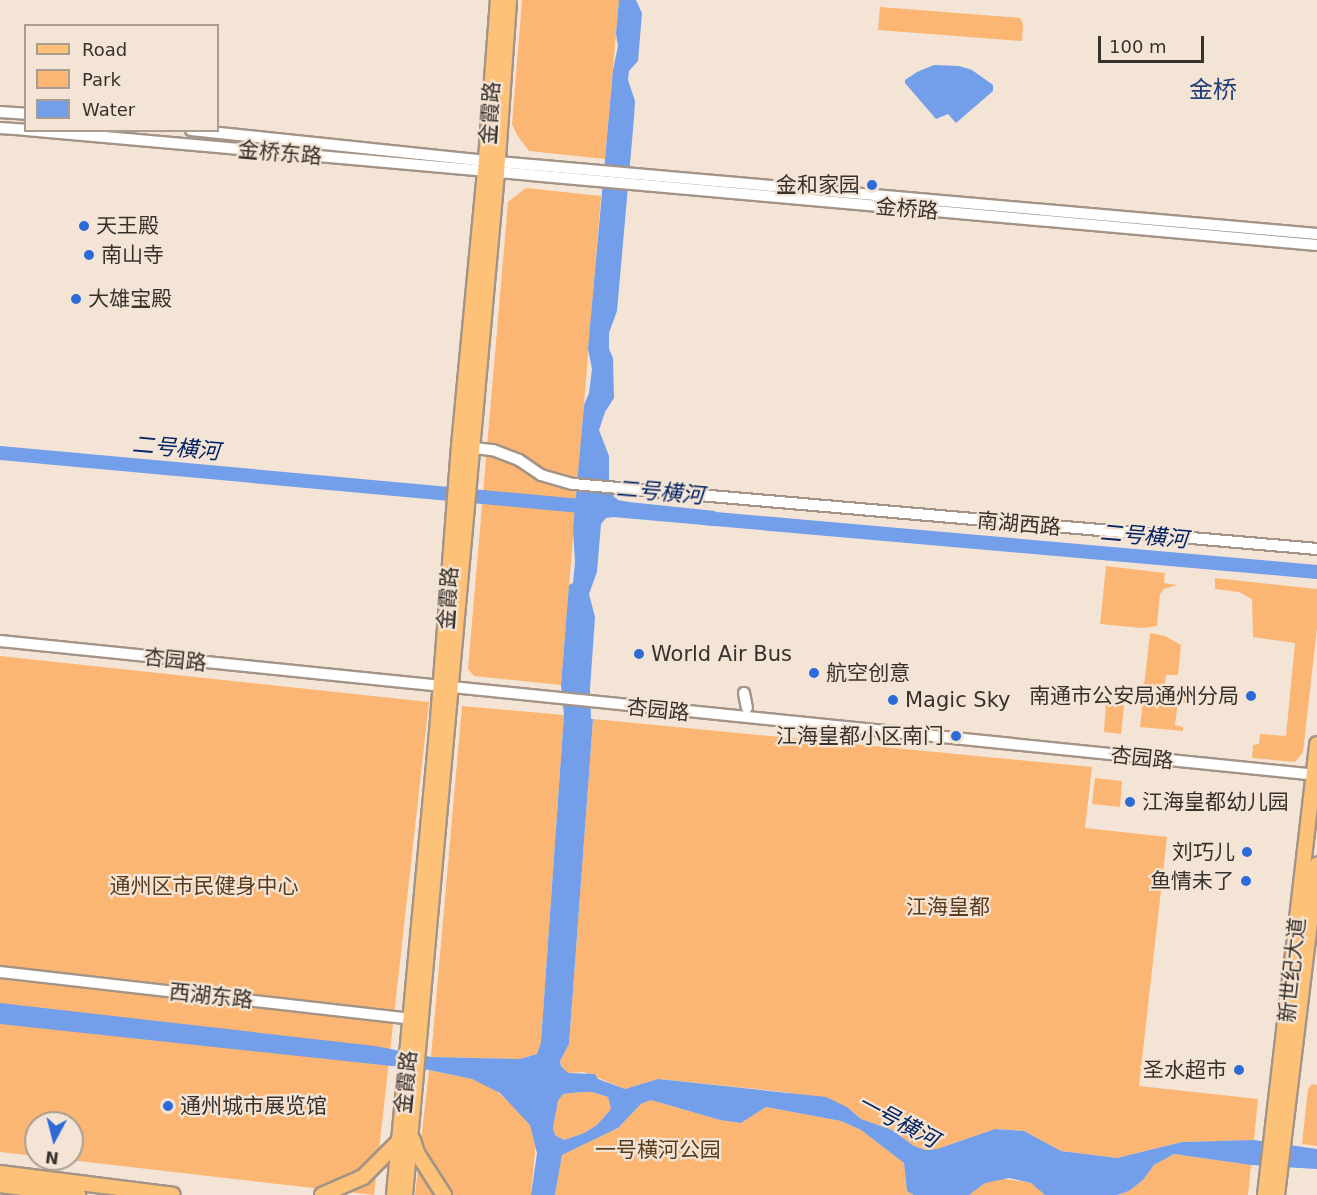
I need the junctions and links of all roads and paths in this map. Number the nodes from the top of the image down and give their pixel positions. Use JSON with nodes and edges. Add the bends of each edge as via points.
{"nodes":[{"id":1,"x":498,"y":0,"type":"edge"},
{"id":2,"x":508,"y":0,"type":"edge"},
{"id":3,"x":0,"y":112,"type":"edge"},
{"id":4,"x":24,"y":114,"type":"edge"},
{"id":5,"x":0,"y":128,"type":"edge"},
{"id":6,"x":24,"y":130,"type":"edge"},
{"id":7,"x":52,"y":132,"type":"edge"},
{"id":8,"x":208,"y":132,"type":"edge"},
{"id":9,"x":492,"y":166,"type":"junction"},
{"id":10,"x":1317,"y":234,"type":"edge"},
{"id":11,"x":1317,"y":245,"type":"edge"},
{"id":12,"x":465,"y":447,"type":"junction"},
{"id":13,"x":1317,"y":549,"type":"edge"},
{"id":14,"x":0,"y":641,"type":"edge"},
{"id":15,"x":446,"y":688,"type":"junction"},
{"id":16,"x":744,"y":693,"type":"dead end"},
{"id":17,"x":747,"y":708,"type":"dead end"},
{"id":18,"x":1317,"y":744,"type":"edge"},
{"id":19,"x":1315,"y":775,"type":"edge"},
{"id":20,"x":1317,"y":864,"type":"edge"},
{"id":21,"x":0,"y":972,"type":"edge"},
{"id":22,"x":417,"y":1019,"type":"junction"},
{"id":23,"x":406,"y":1137,"type":"junction"},
{"id":24,"x":1278,"y":1140,"type":"junction"},
{"id":25,"x":1274,"y":1172,"type":"junction"},
{"id":26,"x":0,"y":1173,"type":"edge"},
{"id":27,"x":0,"y":1185,"type":"edge"},
{"id":28,"x":150,"y":1194,"type":"edge"},
{"id":29,"x":78,"y":1195,"type":"edge"},
{"id":30,"x":173,"y":1195,"type":"edge"},
{"id":31,"x":322,"y":1195,"type":"edge"},
{"id":32,"x":394,"y":1195,"type":"edge"},
{"id":33,"x":405,"y":1195,"type":"edge"},
{"id":34,"x":444,"y":1195,"type":"edge"},
{"id":35,"x":1265,"y":1195,"type":"edge"},
{"id":36,"x":1277,"y":1195,"type":"edge"}],
"edges":[{"from":1,"to":9,"type":"main road","name":"金霞路"},
{"from":2,"to":9,"type":"main road","name":"金霞路"},
{"from":3,"to":4,"type":"street"},
{"from":5,"to":6,"type":"street","name":"金桥东路"},
{"from":7,"to":9,"type":"street","name":"金桥东路"},
{"from":8,"to":9,"type":"street","name":"金桥东路"},
{"from":9,"to":10,"type":"street","name":"金桥路","via":[[603,170]]},
{"from":9,"to":11,"type":"street","name":"金桥路","via":[[632,185]]},
{"from":9,"to":12,"type":"main road","name":"金霞路"},
{"from":12,"to":13,"type":"street","name":"南湖西路","via":[[493,450],[519,460],[541,475],[573,484]]},
{"from":12,"to":15,"type":"main road","name":"金霞路"},
{"from":14,"to":15,"type":"street","name":"杏园路"},
{"from":15,"to":19,"type":"street","name":"杏园路"},
{"from":15,"to":22,"type":"main road","name":"金霞路"},
{"from":16,"to":17,"type":"street"},
{"from":18,"to":19,"type":"main road","name":"新世纪大道"},
{"from":19,"to":24,"type":"main road","name":"新世纪大道"},
{"from":20,"to":24,"type":"main road","name":"新世纪大道"},
{"from":21,"to":22,"type":"street","name":"西湖东路"},
{"from":22,"to":23,"type":"main road","name":"金霞路"},
{"from":23,"to":31,"type":"main road","via":[[363,1177]]},
{"from":23,"to":32,"type":"main road","name":"金霞路"},
{"from":23,"to":33,"type":"main road","name":"金霞路"},
{"from":23,"to":34,"type":"main road"},
{"from":24,"to":25,"type":"main road","name":"新世纪大道"},
{"from":25,"to":35,"type":"main road","name":"新世纪大道"},
{"from":25,"to":36,"type":"main road","name":"新世纪大道"},
{"from":26,"to":28,"type":"main road"},
{"from":27,"to":29,"type":"main road"},
{"from":28,"to":30,"type":"main road"}]}
